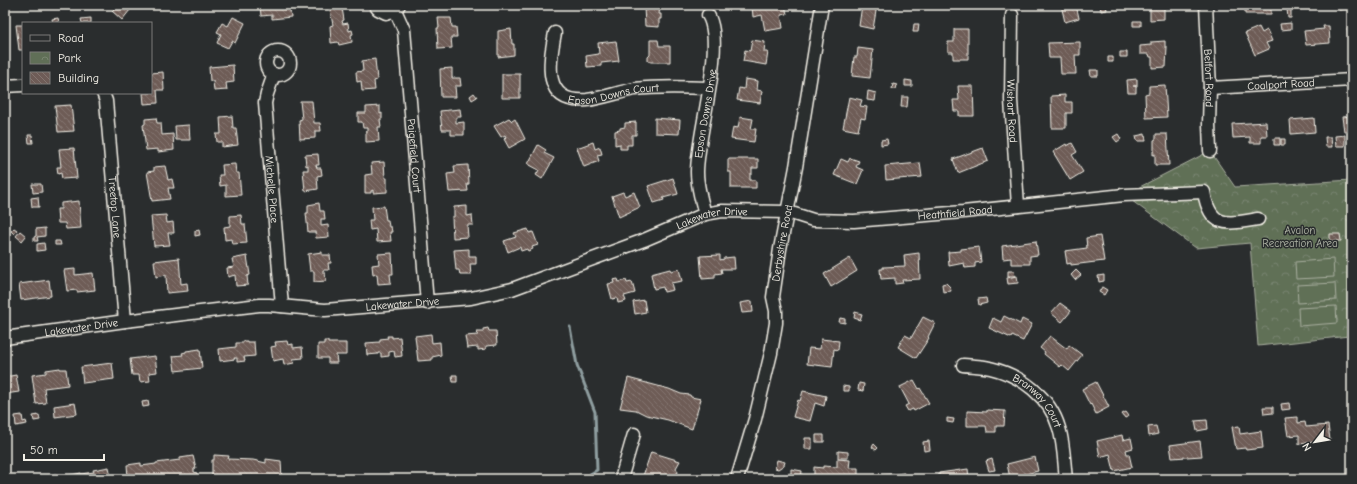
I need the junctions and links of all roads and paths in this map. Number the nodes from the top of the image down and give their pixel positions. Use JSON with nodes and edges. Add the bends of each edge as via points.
{"nodes":[{"id":1,"x":375,"y":5,"type":"edge"},
{"id":2,"x":822,"y":5,"type":"edge"},
{"id":3,"x":1206,"y":5,"type":"edge"},
{"id":4,"x":397,"y":8,"type":"edge"},
{"id":5,"x":708,"y":15,"type":"dead end"},
{"id":6,"x":1012,"y":15,"type":"dead end"},
{"id":7,"x":555,"y":33,"type":"dead end"},
{"id":8,"x":274,"y":74,"type":"dead end"},
{"id":9,"x":1352,"y":80,"type":"edge"},
{"id":10,"x":22,"y":85,"type":"edge"},
{"id":11,"x":5,"y":86,"type":"edge"},
{"id":12,"x":709,"y":88,"type":"junction"},
{"id":13,"x":1210,"y":88,"type":"junction"},
{"id":14,"x":103,"y":94,"type":"edge"},
{"id":15,"x":1210,"y":151,"type":"dead end"},
{"id":16,"x":1018,"y":206,"type":"junction"},
{"id":17,"x":788,"y":212,"type":"junction"},
{"id":18,"x":705,"y":214,"type":"junction"},
{"id":19,"x":1258,"y":219,"type":"dead end"},
{"id":20,"x":427,"y":302,"type":"junction"},
{"id":21,"x":282,"y":306,"type":"junction"},
{"id":22,"x":125,"y":321,"type":"junction"},
{"id":23,"x":5,"y":338,"type":"edge"},
{"id":24,"x":963,"y":365,"type":"dead end"},
{"id":25,"x":634,"y":434,"type":"dead end"},
{"id":26,"x":621,"y":479,"type":"edge"},
{"id":27,"x":737,"y":479,"type":"edge"},
{"id":28,"x":1066,"y":479,"type":"edge"}],
"edges":[{"from":1,"to":4,"type":"street","name":"Paigefield Court","via":[[386,13]]},
{"from":2,"to":17,"type":"street","name":"Derbyshire Road"},
{"from":3,"to":13,"type":"street","name":"Belfort Road"},
{"from":4,"to":20,"type":"street","name":"Paigefield Court","via":[[404,30]]},
{"from":5,"to":12,"type":"street","name":"Epson Downs Drive","via":[[714,42]]},
{"from":6,"to":16,"type":"street","name":"Wishart Road","via":[[1011,100]]},
{"from":7,"to":12,"type":"street","name":"Epson Downs Court","via":[[550,74],[557,91],[569,99],[588,100],[622,92],[657,88]]},
{"from":8,"to":21,"type":"street","name":"Michelle Place","via":[[265,103]]},
{"from":9,"to":13,"type":"street","name":"Coalport Road"},
{"from":10,"to":11,"type":"street"},
{"from":12,"to":18,"type":"street","name":"Epson Downs Drive","via":[[697,171]]},
{"from":13,"to":15,"type":"street","name":"Belfort Road"},
{"from":14,"to":22,"type":"street","name":"Treetop Lane"},
{"from":16,"to":17,"type":"street","name":"Heathfield Road","via":[[854,221],[813,220]]},
{"from":16,"to":19,"type":"street","name":"Heathfield Road","via":[[1124,195],[1204,192],[1211,214],[1220,221]]},
{"from":17,"to":18,"type":"street","name":"Lakewater Drive","via":[[722,211]]},
{"from":17,"to":27,"type":"street","name":"Derbyshire Road","via":[[773,296],[776,323],[771,353]]},
{"from":18,"to":20,"type":"street","name":"Lakewater Drive","via":[[644,240],[512,289],[471,298]]},
{"from":20,"to":21,"type":"street","name":"Lakewater Drive","via":[[325,310]]},
{"from":21,"to":22,"type":"street","name":"Lakewater Drive","via":[[258,305]]},
{"from":22,"to":23,"type":"street","name":"Lakewater Drive"},
{"from":24,"to":28,"type":"street","name":"Branway Court","via":[[991,368],[1006,373],[1040,395],[1059,426]]},
{"from":25,"to":26,"type":"street"}]}
